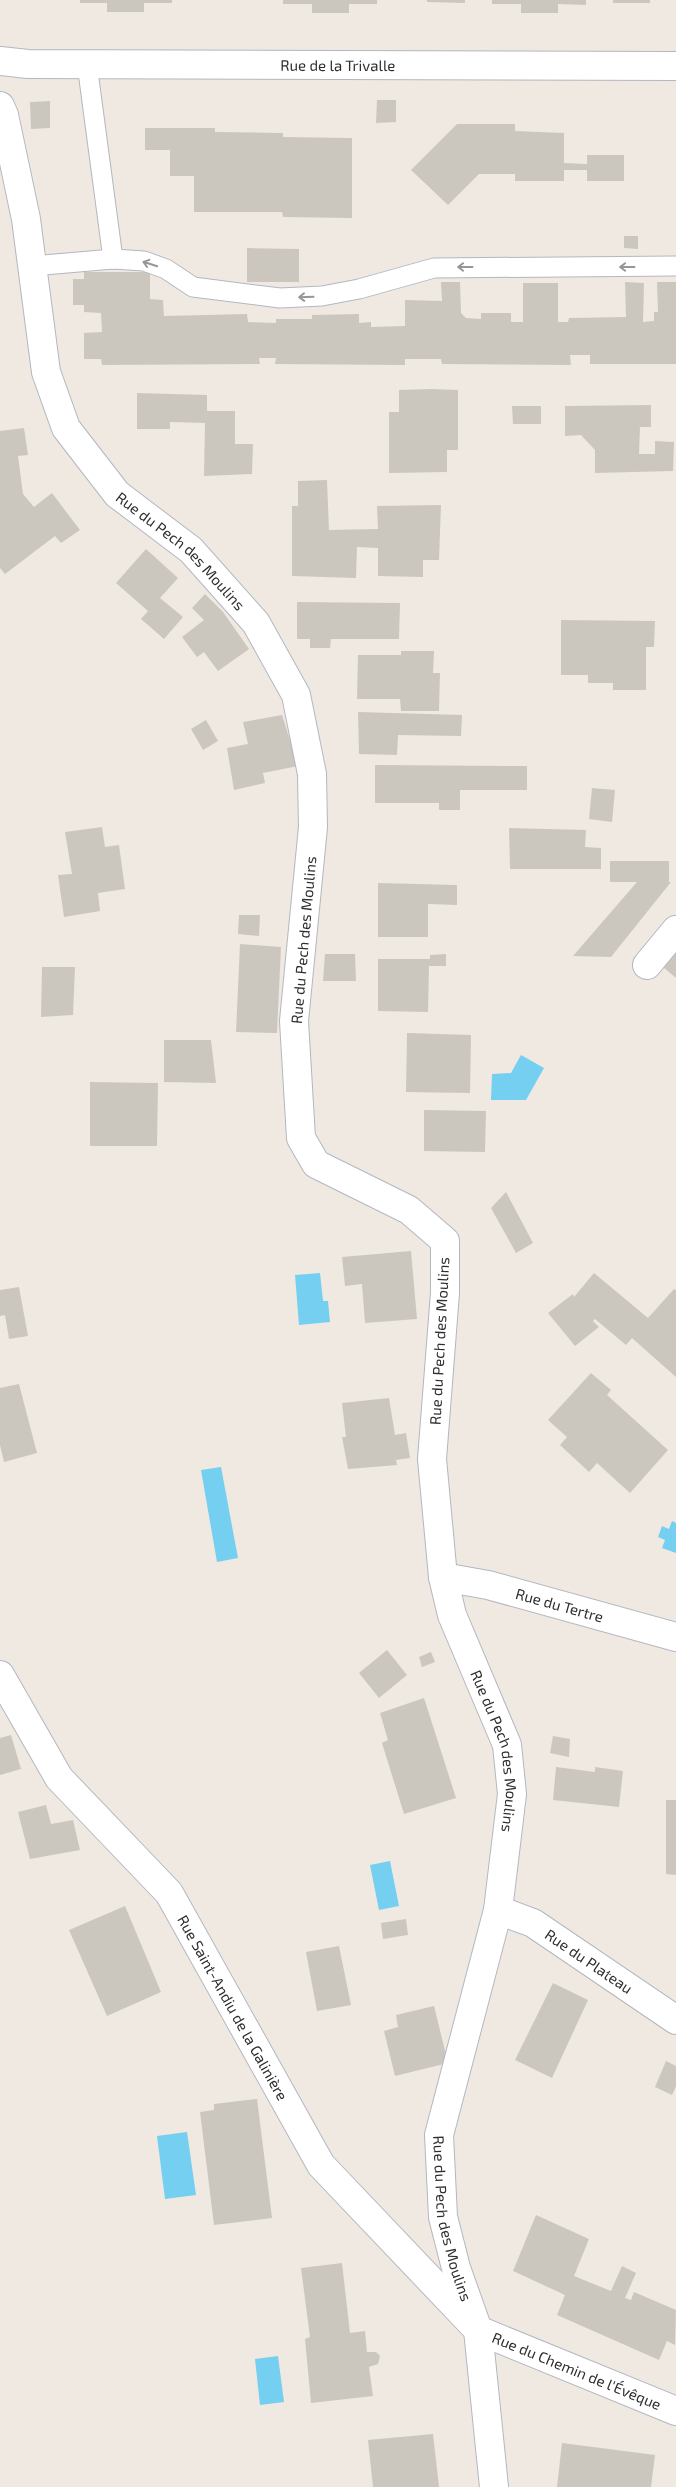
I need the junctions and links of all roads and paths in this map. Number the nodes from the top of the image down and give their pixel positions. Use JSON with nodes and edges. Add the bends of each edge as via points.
{"nodes":[{"id":1,"x":0,"y":61,"type":"edge"},
{"id":2,"x":87,"y":64,"type":"junction"},
{"id":3,"x":676,"y":66,"type":"edge"},
{"id":4,"x":0,"y":106,"type":"edge"},
{"id":5,"x":113,"y":259,"type":"junction"},
{"id":6,"x":32,"y":266,"type":"junction"},
{"id":7,"x":676,"y":266,"type":"edge"},
{"id":8,"x":676,"y":930,"type":"edge"},
{"id":9,"x":646,"y":965,"type":"dead end"},
{"id":10,"x":443,"y":1577,"type":"junction"},
{"id":11,"x":676,"y":1637,"type":"edge"},
{"id":12,"x":0,"y":1675,"type":"edge"},
{"id":13,"x":498,"y":1910,"type":"junction"},
{"id":14,"x":676,"y":2020,"type":"edge"},
{"id":15,"x":478,"y":2330,"type":"junction"},
{"id":16,"x":676,"y":2411,"type":"edge"},
{"id":17,"x":494,"y":2487,"type":"edge"}],
"edges":[{"from":1,"to":2,"type":"street","name":"Rue de la Trivalle"},
{"from":2,"to":3,"type":"street","name":"Rue de la Trivalle"},
{"from":2,"to":5,"type":"lane"},
{"from":4,"to":6,"type":"street","name":"Rue du Pech des Moulins","via":[[26,219]]},
{"from":5,"to":6,"type":"lane"},
{"from":7,"to":5,"type":"lane","one_way":true,"via":[[434,268],[358,290],[280,298],[193,287],[166,269],[144,261]]},
{"from":6,"to":10,"type":"street","name":"Rue du Pech des Moulins","via":[[46,372],[66,428],[117,494],[191,550],[256,623],[296,695],[312,774],[313,827],[294,1021],[301,1138],[316,1164],[409,1210],[445,1241],[445,1292],[432,1459]]},
{"from":8,"to":9,"type":"street"},
{"from":10,"to":11,"type":"street","name":"Rue du Tertre","via":[[488,1585]]},
{"from":10,"to":13,"type":"street","name":"Rue du Pech des Moulins","via":[[452,1615],[507,1745],[512,1794]]},
{"from":12,"to":15,"type":"street","name":"Rue Saint-Andiu de la Galinière","via":[[59,1778],[169,1893],[321,2166]]},
{"from":13,"to":14,"type":"street","name":"Rue du Plateau","via":[[533,1923]]},
{"from":13,"to":15,"type":"street","name":"Rue du Pech des Moulins","via":[[439,2135],[442,2217]]},
{"from":15,"to":16,"type":"street","name":"Rue du Chemin de l'Évêque"},
{"from":15,"to":17,"type":"street","name":"Rue du Pech des Moulins"}]}
